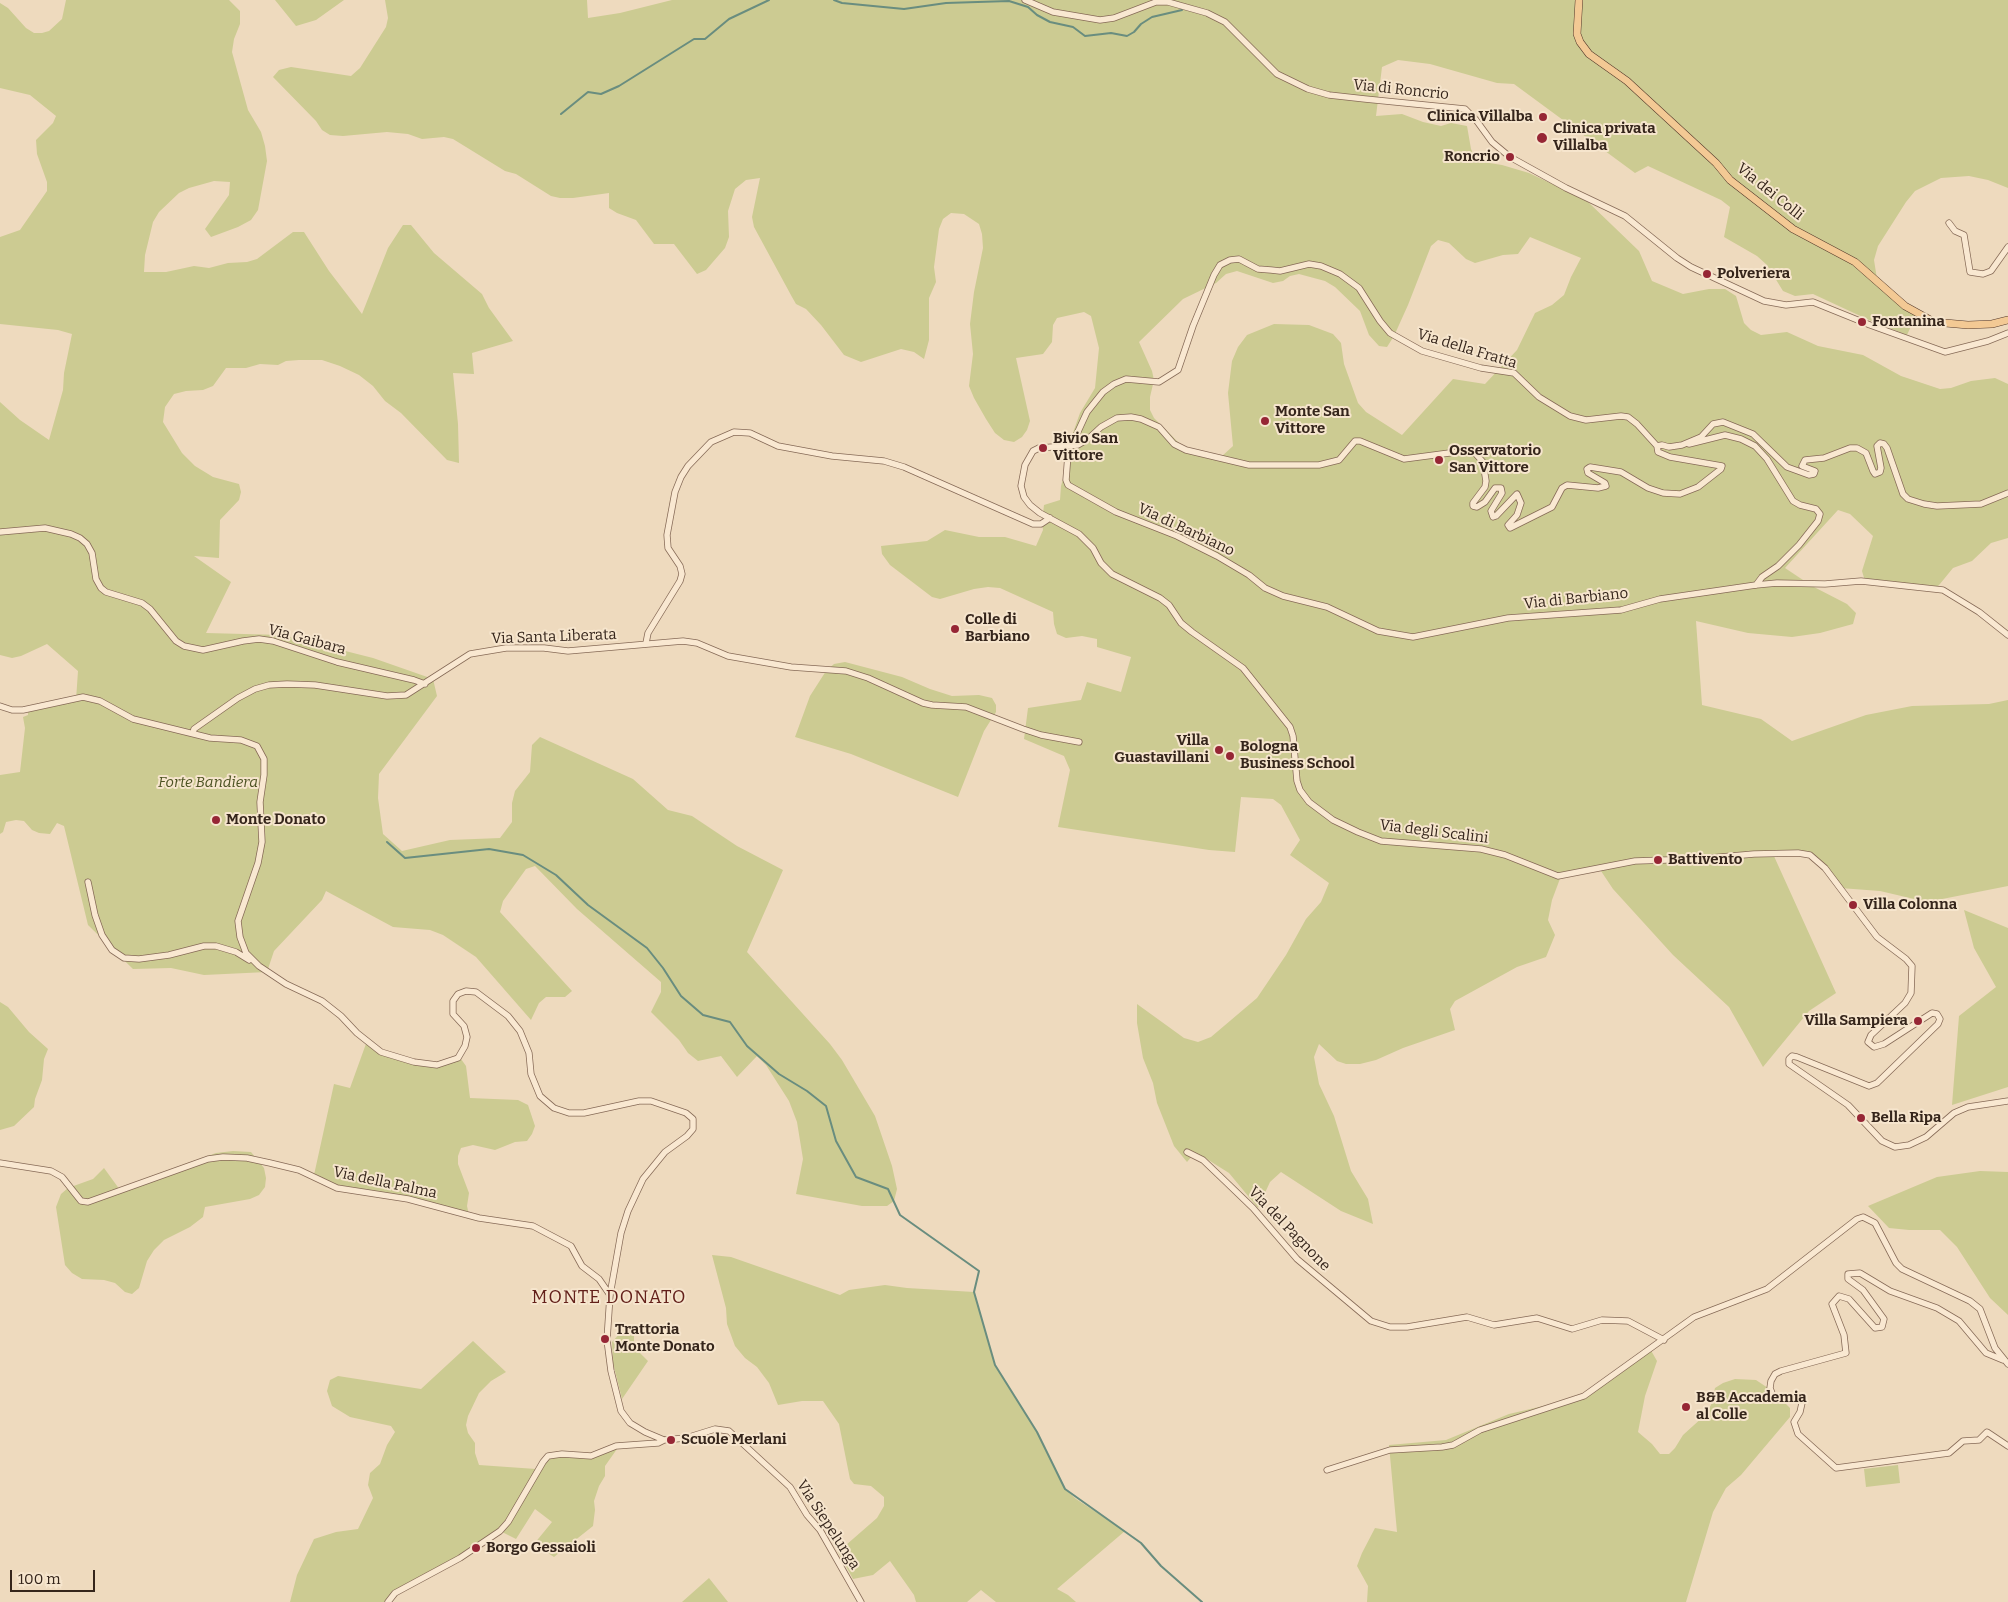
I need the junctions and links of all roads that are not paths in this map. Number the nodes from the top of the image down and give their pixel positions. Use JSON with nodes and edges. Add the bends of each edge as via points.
{"nodes":[{"id":1,"x":1025,"y":0,"type":"edge"},
{"id":2,"x":1579,"y":0,"type":"edge"},
{"id":3,"x":1949,"y":223,"type":"dead end"},
{"id":4,"x":2008,"y":247,"type":"edge"},
{"id":5,"x":2008,"y":320,"type":"edge"},
{"id":6,"x":2008,"y":333,"type":"edge"},
{"id":7,"x":1062,"y":445,"type":"junction"},
{"id":8,"x":1682,"y":445,"type":"junction"},
{"id":9,"x":1656,"y":446,"type":"junction"},
{"id":10,"x":2008,"y":493,"type":"edge"},
{"id":11,"x":1050,"y":518,"type":"junction"},
{"id":12,"x":0,"y":532,"type":"edge"},
{"id":13,"x":1756,"y":584,"type":"junction"},
{"id":14,"x":2008,"y":635,"type":"edge"},
{"id":15,"x":646,"y":643,"type":"junction"},
{"id":16,"x":425,"y":684,"type":"junction"},
{"id":17,"x":0,"y":706,"type":"edge"},
{"id":18,"x":193,"y":733,"type":"junction"},
{"id":19,"x":1079,"y":742,"type":"dead end"},
{"id":20,"x":88,"y":882,"type":"dead end"},
{"id":21,"x":259,"y":966,"type":"junction"},
{"id":22,"x":2008,"y":1101,"type":"edge"},
{"id":23,"x":1187,"y":1152,"type":"dead end"},
{"id":24,"x":0,"y":1163,"type":"edge"},
{"id":25,"x":610,"y":1296,"type":"junction"},
{"id":26,"x":1664,"y":1340,"type":"junction"},
{"id":27,"x":2006,"y":1362,"type":"edge"},
{"id":28,"x":664,"y":1440,"type":"junction"},
{"id":29,"x":2008,"y":1446,"type":"edge"},
{"id":30,"x":1327,"y":1470,"type":"dead end"},
{"id":31,"x":388,"y":1602,"type":"edge"},
{"id":32,"x":861,"y":1602,"type":"edge"}],
"edges":[{"from":1,"to":6,"type":"street","name":"Via di Roncrio","via":[[1053,12],[1100,20],[1156,2],[1168,2],[1207,13],[1225,22],[1277,74],[1308,89],[1347,97],[1465,109],[1492,142],[1510,157],[1625,216],[1691,266],[1764,301],[1786,305],[1813,302],[1945,352]]},
{"from":2,"to":5,"type":"main road","name":"Via dei Colli","via":[[1577,34],[1589,54],[1627,81],[1716,163],[1730,180],[1793,229],[1854,262],[1905,306],[1934,322],[1992,324]]},
{"from":3,"to":4,"type":"street","via":[[1964,235],[1970,272],[1983,274],[1991,271]]},
{"from":7,"to":9,"type":"street","name":"Via della Fratta","via":[[1063,441],[1075,438],[1087,412],[1114,384],[1126,379],[1159,382],[1178,370],[1214,275],[1220,265],[1239,259],[1258,269],[1280,271],[1309,264],[1340,274],[1359,288],[1390,333],[1405,343],[1443,358],[1514,374],[1539,397],[1570,416],[1586,420],[1628,417]]},
{"from":7,"to":9,"type":"street","name":"Via della Fratta","via":[[1078,445],[1117,418],[1131,417],[1159,427],[1174,444],[1186,450],[1249,465],[1319,465],[1339,460],[1355,442],[1360,441],[1404,459],[1472,450],[1482,462],[1486,480],[1485,488],[1473,506],[1485,502],[1495,488],[1501,488],[1502,493],[1491,512],[1492,517],[1496,516],[1517,494],[1521,503],[1517,515],[1508,525],[1510,528],[1552,507],[1566,485],[1606,486],[1588,473],[1590,467],[1621,472],[1648,488],[1680,494],[1698,487],[1722,467],[1720,464],[1670,457],[1658,452]]},
{"from":7,"to":11,"type":"street","via":[[1034,451],[1025,465],[1022,480],[1022,492],[1030,505]]},
{"from":7,"to":13,"type":"street","name":"Via di Barbiano","via":[[1068,454],[1068,485],[1116,512],[1217,556],[1264,588],[1327,606],[1378,631],[1413,636],[1508,618],[1621,610],[1660,599]]},
{"from":8,"to":9,"type":"street"},
{"from":8,"to":10,"type":"street","via":[[1701,437],[1713,424],[1722,422],[1753,434],[1787,467],[1809,475],[1815,471],[1802,466],[1805,460],[1824,458],[1850,448],[1866,453],[1875,474],[1880,472],[1877,446],[1884,444],[1903,494],[1913,501],[1937,506],[1981,504]]},
{"from":8,"to":13,"type":"street","via":[[1725,435],[1741,439],[1755,446],[1766,459],[1792,501],[1816,509],[1820,514],[1799,545]]},
{"from":11,"to":15,"type":"street","via":[[1041,524],[1033,524],[884,461],[778,446],[750,433],[734,432],[711,442],[681,477],[667,535],[668,548],[682,574],[648,633]]},
{"from":11,"to":22,"type":"street","name":"Via degli Scalini","via":[[1083,538],[1112,574],[1160,598],[1181,623],[1243,668],[1290,727],[1300,790],[1309,802],[1333,820],[1381,841],[1481,849],[1558,876],[1635,861],[1754,854],[1810,855],[1825,868],[1877,937],[1912,966],[1910,993],[1905,1002],[1868,1042],[1874,1047],[1884,1044],[1932,1013],[1940,1019],[1877,1083],[1869,1086],[1796,1057],[1789,1059],[1789,1064],[1848,1106],[1882,1141],[1894,1147],[1909,1145],[1926,1137],[1954,1113],[1968,1107]]},
{"from":12,"to":16,"type":"street","name":"Via Gaibara","via":[[45,528],[80,538],[92,553],[100,588],[142,603],[176,642],[184,646],[203,650],[243,641],[273,641],[337,662]]},
{"from":13,"to":14,"type":"street","name":"Via di Barbiano","via":[[1871,581],[1942,590],[1979,612]]},
{"from":15,"to":16,"type":"street","name":"Via Santa Liberata","via":[[568,651],[497,649],[470,654]]},
{"from":15,"to":19,"type":"street","name":"Via Santa Liberata","via":[[690,641],[728,656],[802,669],[846,672],[868,678],[923,703],[966,707],[1022,730]]},
{"from":16,"to":18,"type":"street","name":"Via Santa Liberata","via":[[406,695],[387,696],[315,685],[269,685],[238,698],[194,729]]},
{"from":17,"to":18,"type":"street","via":[[23,710],[83,696],[100,701],[133,719]]},
{"from":18,"to":21,"type":"street","via":[[241,740],[257,746],[264,760],[260,802],[262,842],[238,921],[246,952]]},
{"from":20,"to":21,"type":"street","via":[[102,935],[112,950],[124,958],[139,959],[216,946],[236,952]]},
{"from":21,"to":25,"type":"street","via":[[286,984],[322,1001],[381,1052],[414,1062],[437,1064],[458,1058],[467,1037],[464,1026],[454,1014],[453,1001],[458,994],[476,992],[508,1016],[520,1030],[540,1096],[554,1108],[569,1114],[584,1113],[651,1101],[686,1113],[693,1119],[693,1129],[665,1152],[643,1179],[621,1233]]},
{"from":23,"to":26,"type":"street","name":"Via del Pagnone","via":[[1203,1160],[1253,1208],[1297,1259],[1371,1321],[1390,1327],[1408,1327],[1467,1317],[1494,1325],[1537,1318],[1572,1329],[1602,1320],[1628,1321]]},
{"from":24,"to":25,"type":"street","name":"Via della Palma","via":[[51,1171],[62,1177],[81,1201],[88,1202],[208,1159],[247,1158],[270,1163],[299,1170],[337,1188],[408,1198],[479,1218],[533,1226],[571,1246],[582,1266],[598,1279]]},
{"from":25,"to":28,"type":"street","via":[[607,1340],[621,1411],[630,1423]]},
{"from":26,"to":27,"type":"street","via":[[1694,1317],[1767,1289],[1863,1217],[1875,1222],[1896,1264],[1902,1269],[1980,1309],[1991,1338]]},
{"from":26,"to":30,"type":"street","via":[[1584,1396],[1480,1430],[1453,1445],[1390,1450]]},
{"from":27,"to":29,"type":"street","via":[[1986,1353],[1958,1321],[1937,1308],[1890,1291],[1860,1273],[1848,1274],[1848,1279],[1863,1290],[1884,1319],[1882,1326],[1875,1328],[1849,1299],[1839,1296],[1832,1304],[1844,1335],[1846,1353],[1781,1371],[1770,1381],[1770,1388],[1773,1396],[1779,1399],[1798,1398],[1802,1403],[1794,1422],[1798,1434],[1836,1468],[1949,1453],[1963,1442],[1979,1440],[1988,1432]]},
{"from":28,"to":31,"type":"street","name":"Via Siepelunga","via":[[616,1446],[591,1456],[548,1456],[508,1522],[492,1539],[395,1593]]},
{"from":28,"to":32,"type":"street","name":"Via Siepelunga","via":[[686,1438],[715,1429],[729,1431],[790,1487],[820,1530]]}]}
